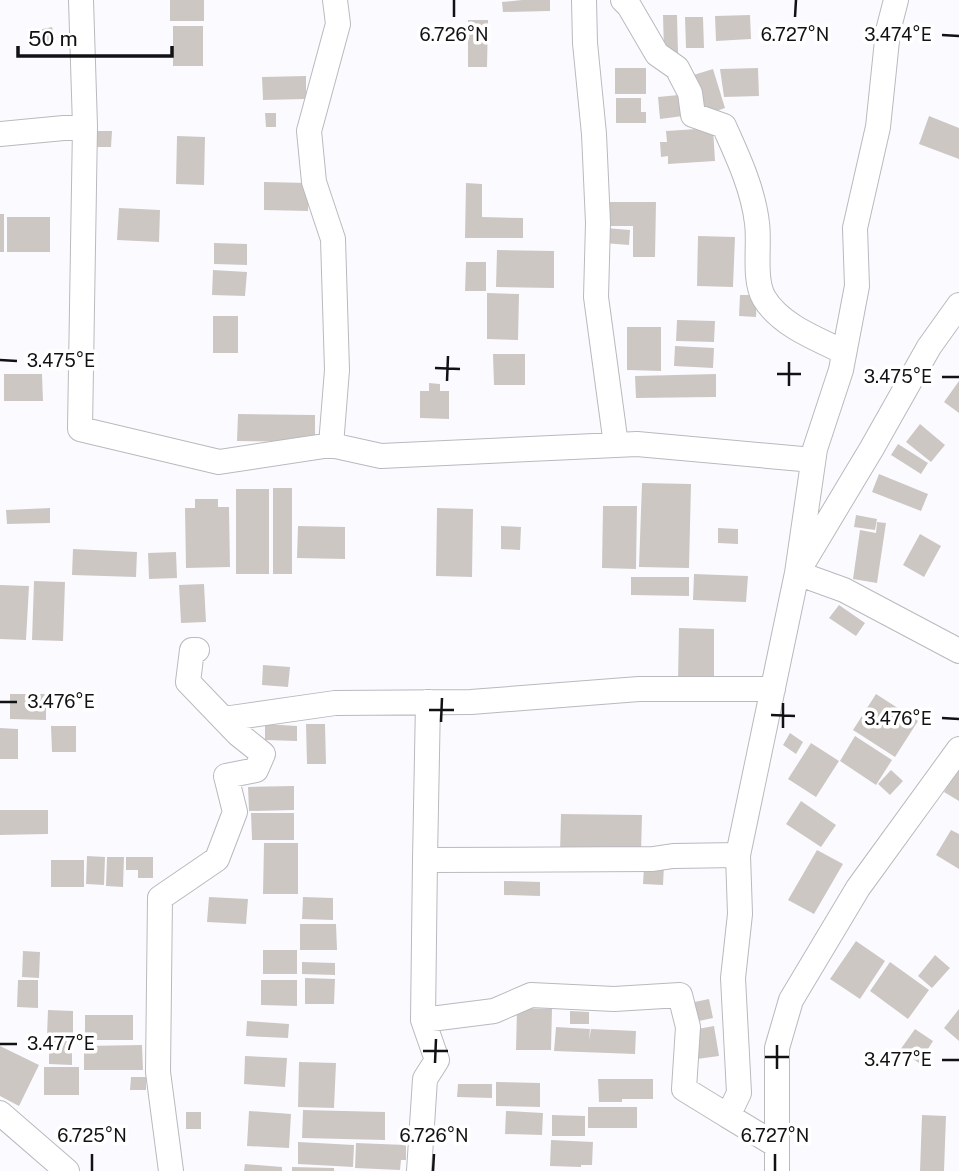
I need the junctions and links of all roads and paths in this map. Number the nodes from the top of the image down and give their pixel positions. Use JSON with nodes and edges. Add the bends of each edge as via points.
{"nodes":[{"id":1,"x":81,"y":0,"type":"edge"},
{"id":2,"x":335,"y":0,"type":"edge"},
{"id":3,"x":584,"y":0,"type":"edge"},
{"id":4,"x":623,"y":0,"type":"edge"},
{"id":5,"x":896,"y":0,"type":"edge"},
{"id":6,"x":85,"y":126,"type":"junction"},
{"id":7,"x":0,"y":134,"type":"edge"},
{"id":8,"x":959,"y":305,"type":"edge"},
{"id":9,"x":844,"y":352,"type":"junction"},
{"id":10,"x":331,"y":445,"type":"junction"},
{"id":11,"x":616,"y":445,"type":"junction"},
{"id":12,"x":813,"y":460,"type":"junction"},
{"id":13,"x":797,"y":573,"type":"junction"},
{"id":14,"x":197,"y":650,"type":"dead end"},
{"id":15,"x":959,"y":651,"type":"edge"},
{"id":16,"x":773,"y":689,"type":"junction"},
{"id":17,"x":428,"y":702,"type":"junction"},
{"id":18,"x":224,"y":719,"type":"junction"},
{"id":19,"x":959,"y":749,"type":"edge"},
{"id":20,"x":738,"y":855,"type":"junction"},
{"id":21,"x":425,"y":860,"type":"junction"},
{"id":22,"x":424,"y":1020,"type":"junction"},
{"id":23,"x":0,"y":1113,"type":"edge"},
{"id":24,"x":728,"y":1116,"type":"junction"},
{"id":25,"x":776,"y":1145,"type":"junction"},
{"id":26,"x":67,"y":1171,"type":"edge"},
{"id":27,"x":172,"y":1171,"type":"edge"},
{"id":28,"x":419,"y":1171,"type":"edge"},
{"id":29,"x":777,"y":1171,"type":"edge"}],
"edges":[{"from":1,"to":6,"type":"street"},
{"from":2,"to":10,"type":"street","via":[[338,24],[309,131],[314,182],[332,239],[337,370]]},
{"from":3,"to":11,"type":"street","via":[[598,223],[596,297]]},
{"from":4,"to":9,"type":"street","via":[[657,54],[677,68],[690,93],[693,115],[724,126],[753,199],[759,285],[764,298],[803,332]]},
{"from":5,"to":9,"type":"street","via":[[888,31],[878,127],[855,228],[857,286]]},
{"from":6,"to":7,"type":"street"},
{"from":6,"to":10,"type":"street","via":[[80,429],[219,462]]},
{"from":8,"to":13,"type":"street","via":[[929,347]]},
{"from":9,"to":12,"type":"street"},
{"from":10,"to":11,"type":"street","via":[[381,456]]},
{"from":11,"to":12,"type":"street"},
{"from":12,"to":13,"type":"street"},
{"from":13,"to":15,"type":"street","via":[[844,590]]},
{"from":13,"to":16,"type":"street"},
{"from":14,"to":18,"type":"street","via":[[192,650],[188,682]]},
{"from":16,"to":17,"type":"street","via":[[639,689]]},
{"from":16,"to":20,"type":"street"},
{"from":17,"to":18,"type":"street","via":[[335,703]]},
{"from":17,"to":21,"type":"street"},
{"from":18,"to":27,"type":"street","via":[[263,754],[256,770],[226,776],[235,812],[217,859],[160,898],[158,1072]]},
{"from":19,"to":25,"type":"street","via":[[858,888],[791,1000],[777,1048]]},
{"from":20,"to":21,"type":"street"},
{"from":20,"to":24,"type":"street","via":[[740,914],[733,978],[738,1093]]},
{"from":21,"to":22,"type":"street"},
{"from":22,"to":24,"type":"street","via":[[494,1011],[531,995],[614,999],[680,995],[688,1027],[684,1089]]},
{"from":22,"to":28,"type":"street","via":[[438,1060],[425,1079]]},
{"from":23,"to":26,"type":"street"},
{"from":24,"to":25,"type":"street"},
{"from":25,"to":29,"type":"street"}]}
